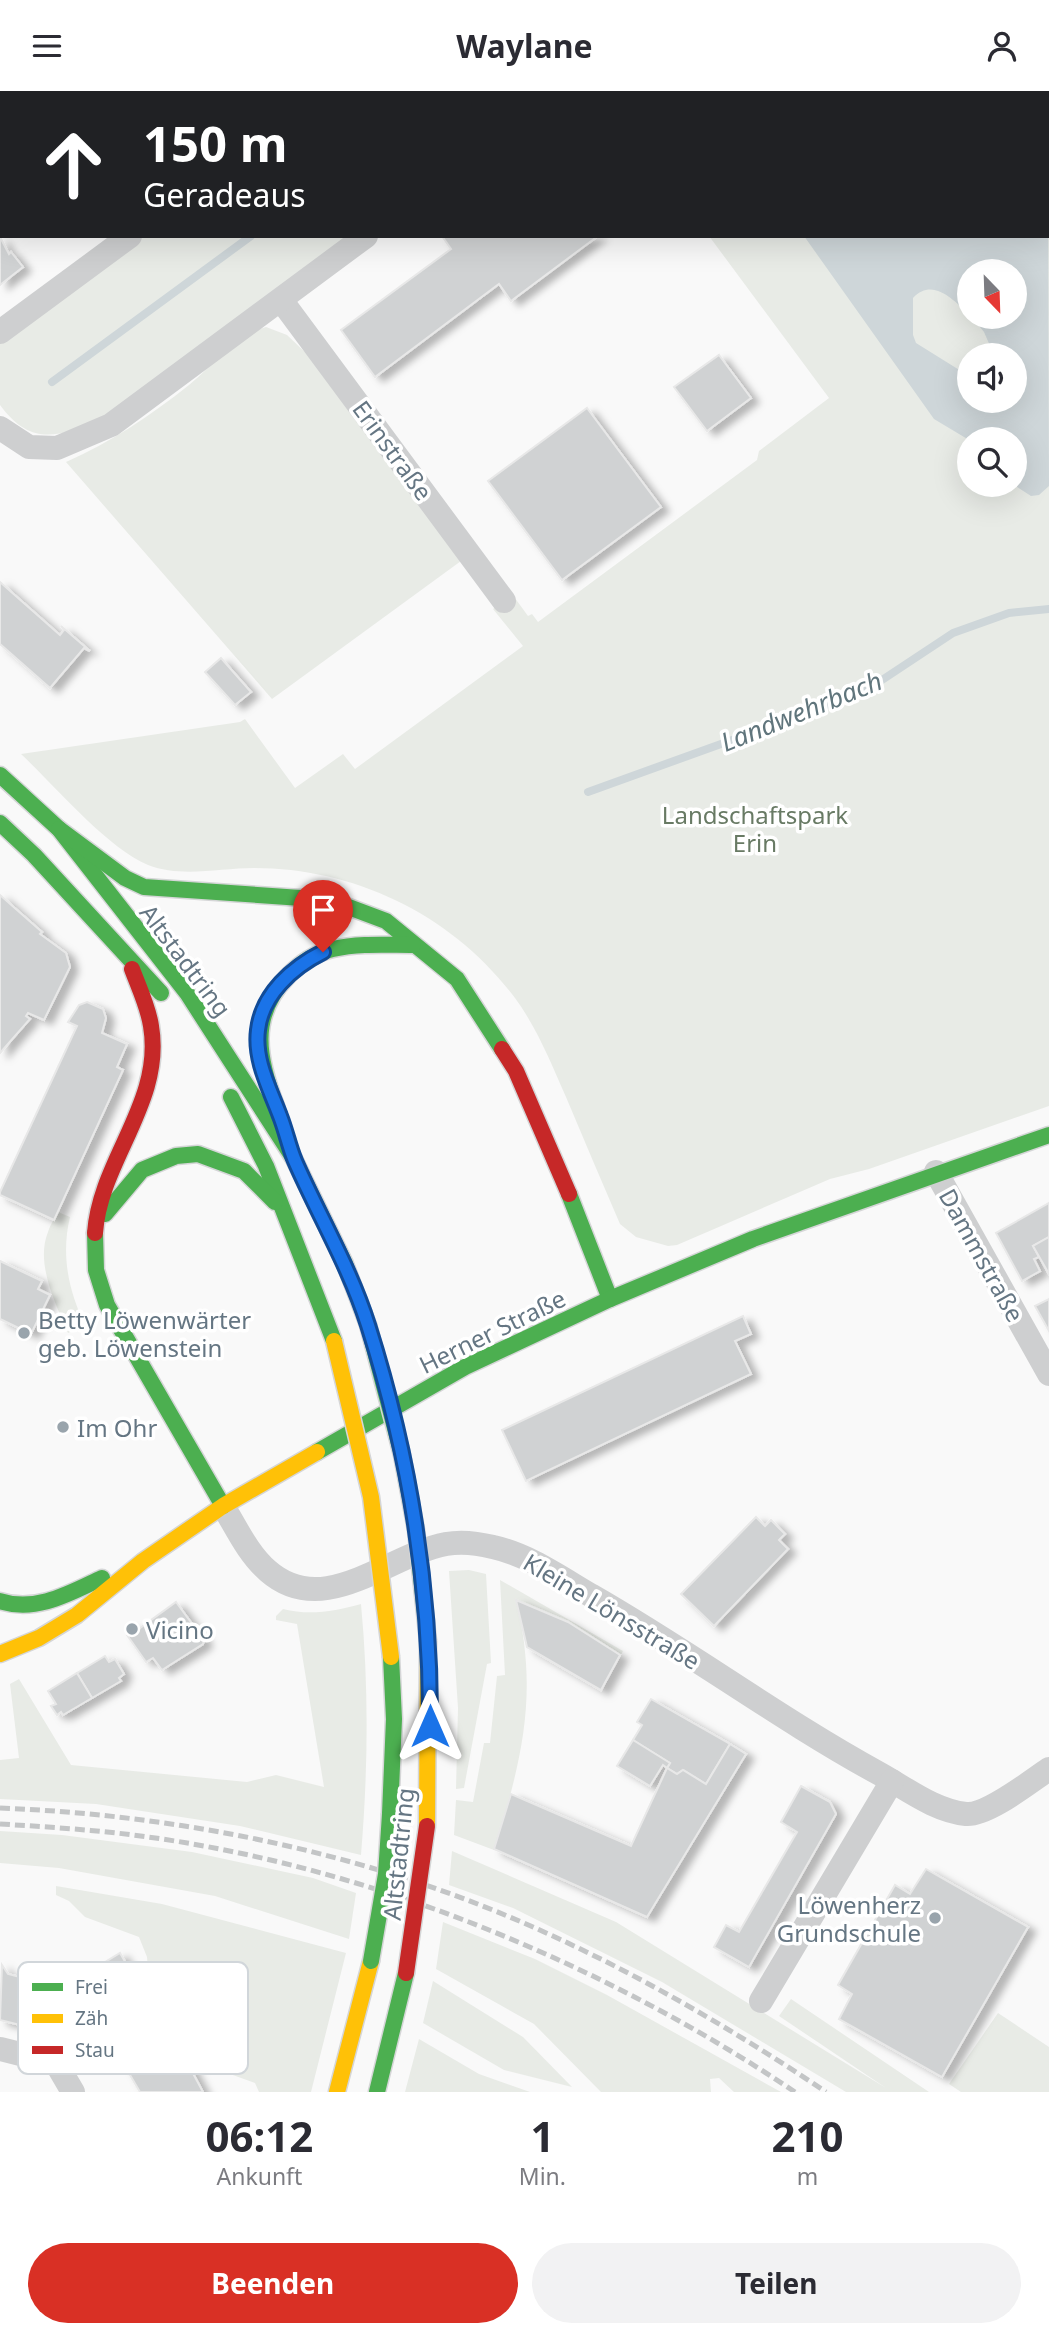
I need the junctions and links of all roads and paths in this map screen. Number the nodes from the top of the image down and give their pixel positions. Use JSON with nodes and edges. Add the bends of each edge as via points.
{"nodes":[{"id":1,"x":127,"y":238,"type":"edge"},
{"id":2,"x":363,"y":238,"type":"edge"},
{"id":3,"x":281,"y":300,"type":"junction"},
{"id":4,"x":0,"y":332,"type":"edge"},
{"id":5,"x":0,"y":428,"type":"edge"},
{"id":6,"x":504,"y":601,"type":"dead end"},
{"id":7,"x":0,"y":775,"type":"edge"},
{"id":8,"x":0,"y":823,"type":"edge"},
{"id":9,"x":59,"y":829,"type":"junction"},
{"id":10,"x":413,"y":944,"type":"junction"},
{"id":11,"x":128,"y":958,"type":"junction"},
{"id":12,"x":171,"y":1005,"type":"dead end"},
{"id":13,"x":223,"y":1083,"type":"dead end"},
{"id":14,"x":1049,"y":1135,"type":"edge"},
{"id":15,"x":294,"y":1159,"type":"junction"},
{"id":16,"x":936,"y":1172,"type":"junction"},
{"id":17,"x":282,"y":1209,"type":"junction"},
{"id":18,"x":98,"y":1222,"type":"junction"},
{"id":19,"x":610,"y":1299,"type":"junction"},
{"id":20,"x":1049,"y":1374,"type":"edge"},
{"id":21,"x":223,"y":1506,"type":"junction"},
{"id":22,"x":143,"y":1561,"type":"junction"},
{"id":23,"x":0,"y":1601,"type":"edge"},
{"id":24,"x":0,"y":1654,"type":"edge"},
{"id":25,"x":1049,"y":1769,"type":"edge"},
{"id":26,"x":892,"y":1781,"type":"junction"},
{"id":27,"x":761,"y":2001,"type":"dead end"},
{"id":28,"x":0,"y":2049,"type":"edge"},
{"id":29,"x":18,"y":2054,"type":"edge"},
{"id":30,"x":62,"y":2074,"type":"edge"},
{"id":31,"x":73,"y":2092,"type":"edge"},
{"id":32,"x":337,"y":2092,"type":"edge"},
{"id":33,"x":377,"y":2092,"type":"edge"}],
"edges":[{"from":1,"to":4,"type":"street"},
{"from":2,"to":3,"type":"street"},
{"from":3,"to":5,"type":"street","via":[[111,425],[82,440],[57,448],[29,447]]},
{"from":3,"to":6,"type":"street","name":"Erinstraße"},
{"from":7,"to":9,"type":"main road","name":"Altstadtring"},
{"from":8,"to":11,"type":"main road","name":"Altstadtring"},
{"from":9,"to":10,"type":"main road","via":[[144,887],[330,900],[386,921]]},
{"from":9,"to":15,"type":"main road","name":"Altstadtring","via":[[187,993]]},
{"from":10,"to":15,"type":"main road","via":[[352,945],[323,952],[299,964],[271,994],[258,1029],[261,1068]]},
{"from":10,"to":19,"type":"main road","via":[[457,979],[516,1072]]},
{"from":11,"to":12,"type":"main road","name":"Altstadtring"},
{"from":11,"to":18,"type":"main road","via":[[148,1010],[153,1058],[140,1110],[102,1192]]},
{"from":13,"to":17,"type":"main road","name":"Altstadtring","via":[[266,1165]]},
{"from":14,"to":16,"type":"main road","name":"Herner Straße"},
{"from":15,"to":33,"type":"main road","name":"Altstadtring","bridge":true,"via":[[345,1264],[368,1325],[402,1455],[428,1641],[427,1826],[406,1973]]},
{"from":16,"to":19,"type":"main road","name":"Herner Straße","via":[[753,1239]]},
{"from":16,"to":20,"type":"street","name":"Dammstraße"},
{"from":17,"to":18,"type":"main road","via":[[244,1171],[198,1154],[142,1170]]},
{"from":17,"to":32,"type":"main road","name":"Altstadtring","bridge":true,"via":[[334,1342],[365,1456],[387,1591],[394,1719],[386,1874],[371,1961]]},
{"from":18,"to":21,"type":"main road","via":[[94,1249],[101,1292]]},
{"from":19,"to":21,"type":"main road","name":"Herner Straße","via":[[465,1367]]},
{"from":21,"to":22,"type":"main road","name":"Herner Straße"},
{"from":21,"to":26,"type":"street","name":"Kleine Lönsstraße","via":[[266,1570],[282,1581],[313,1589],[359,1580],[444,1544],[468,1542],[514,1553],[621,1612]]},
{"from":22,"to":23,"type":"main road","via":[[49,1602],[7,1605]]},
{"from":22,"to":24,"type":"main road","name":"Herner Straße","via":[[77,1615]]},
{"from":25,"to":26,"type":"street","name":"Kleine Lönsstraße","via":[[969,1814],[937,1807]]},
{"from":26,"to":27,"type":"street"},
{"from":28,"to":29,"type":"street"},
{"from":30,"to":31,"type":"street"}]}
